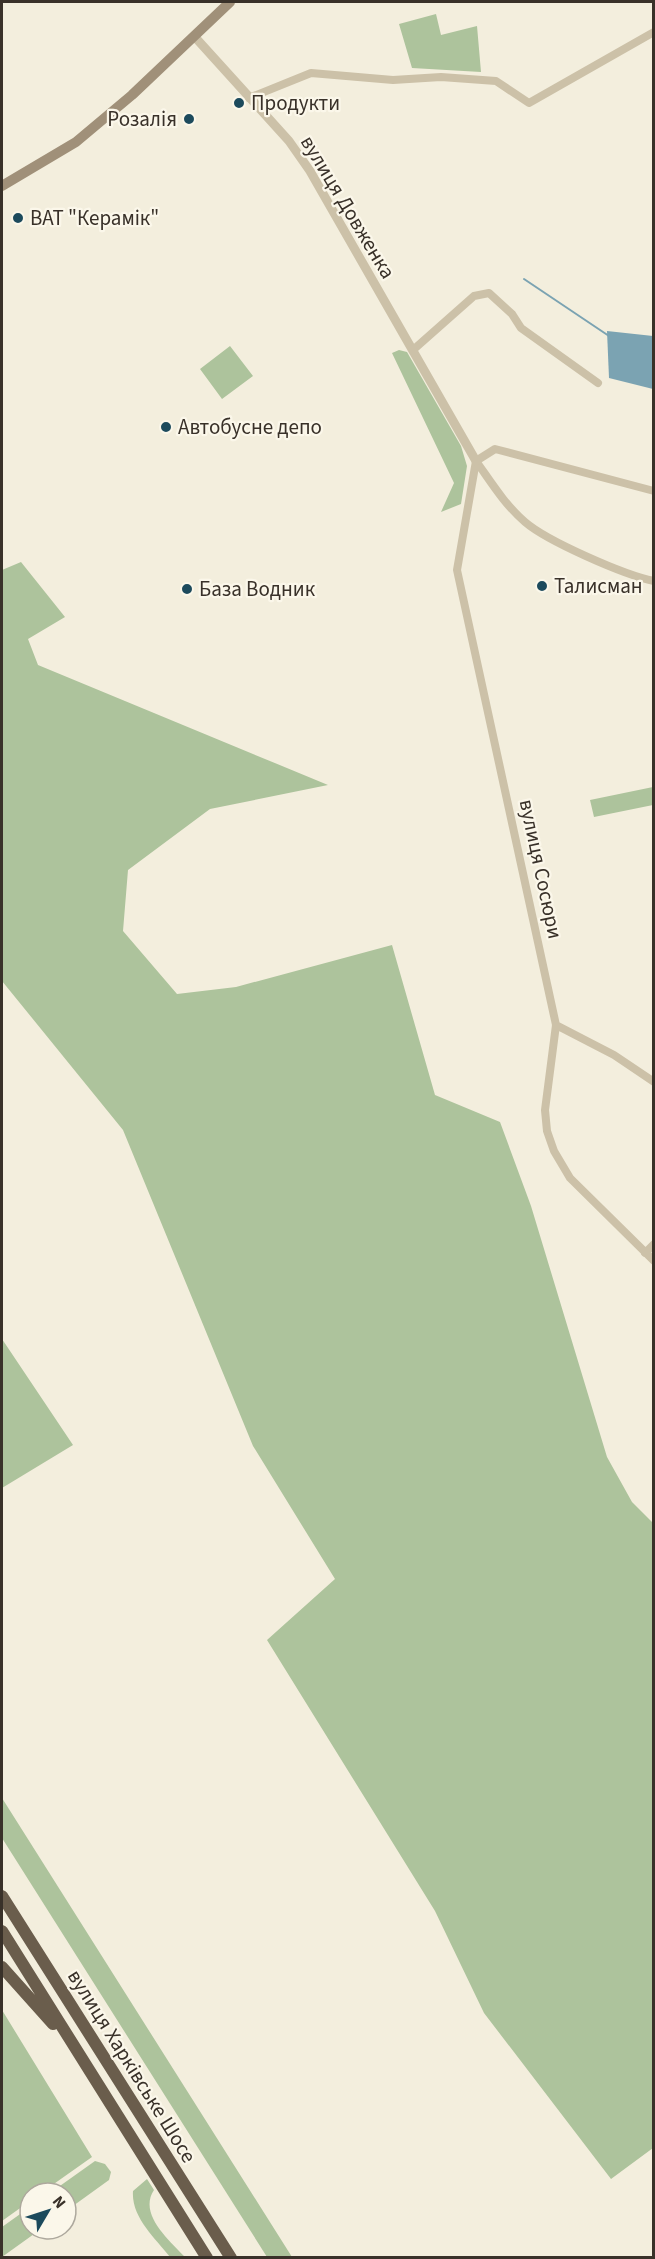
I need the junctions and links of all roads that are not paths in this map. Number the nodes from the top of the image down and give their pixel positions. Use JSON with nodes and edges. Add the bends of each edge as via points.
{"nodes":[{"id":1,"x":230,"y":2,"type":"edge"},
{"id":2,"x":654,"y":32,"type":"edge"},
{"id":3,"x":194,"y":36,"type":"junction"},
{"id":4,"x":249,"y":98,"type":"junction"},
{"id":5,"x":2,"y":186,"type":"edge"},
{"id":6,"x":413,"y":350,"type":"junction"},
{"id":7,"x":598,"y":382,"type":"dead end"},
{"id":8,"x":476,"y":461,"type":"junction"},
{"id":9,"x":654,"y":491,"type":"edge"},
{"id":10,"x":654,"y":581,"type":"edge"},
{"id":11,"x":556,"y":1025,"type":"junction"},
{"id":12,"x":654,"y":1082,"type":"edge"},
{"id":13,"x":654,"y":1244,"type":"edge"},
{"id":14,"x":645,"y":1253,"type":"junction"},
{"id":15,"x":654,"y":1262,"type":"edge"},
{"id":16,"x":2,"y":1896,"type":"edge"},
{"id":17,"x":2,"y":1932,"type":"edge"},
{"id":18,"x":28,"y":1937,"type":"junction"},
{"id":19,"x":2,"y":1967,"type":"edge"},
{"id":20,"x":74,"y":2046,"type":"junction"},
{"id":21,"x":207,"y":2258,"type":"edge"},
{"id":22,"x":231,"y":2258,"type":"edge"}],
"edges":[{"from":1,"to":3,"type":"main road"},
{"from":2,"to":4,"type":"street","via":[[529,103],[496,81],[441,77],[393,80],[311,73]]},
{"from":3,"to":4,"type":"street","name":"вулиця Довженка"},
{"from":3,"to":5,"type":"main road","via":[[76,142]]},
{"from":4,"to":6,"type":"street","name":"вулиця Довженка","via":[[310,171]]},
{"from":6,"to":7,"type":"street","via":[[474,296],[489,293],[521,328]]},
{"from":6,"to":8,"type":"street","name":"вулиця Довженка"},
{"from":8,"to":9,"type":"street","via":[[495,449]]},
{"from":8,"to":10,"type":"street","name":"вулиця Довженка","via":[[503,500],[526,523],[575,551]]},
{"from":8,"to":11,"type":"street","name":"вулиця Сосюри","via":[[457,570]]},
{"from":11,"to":12,"type":"street","via":[[614,1055]]},
{"from":11,"to":14,"type":"street","name":"вулиця Сосюри","via":[[545,1110],[554,1151],[570,1178]]},
{"from":13,"to":14,"type":"street"},
{"from":14,"to":15,"type":"street","name":"вулиця Сосюри"},
{"from":16,"to":18,"type":"highway","name":"вулиця Харківське Шосе"},
{"from":17,"to":18,"type":"highway","via":[[14,1930]]},
{"from":17,"to":20,"type":"highway","name":"вулиця Харківське Шосе"},
{"from":18,"to":22,"type":"highway","name":"вулиця Харківське Шосе"},
{"from":19,"to":20,"type":"highway"},
{"from":20,"to":21,"type":"highway","name":"вулиця Харківське Шосе"}]}
